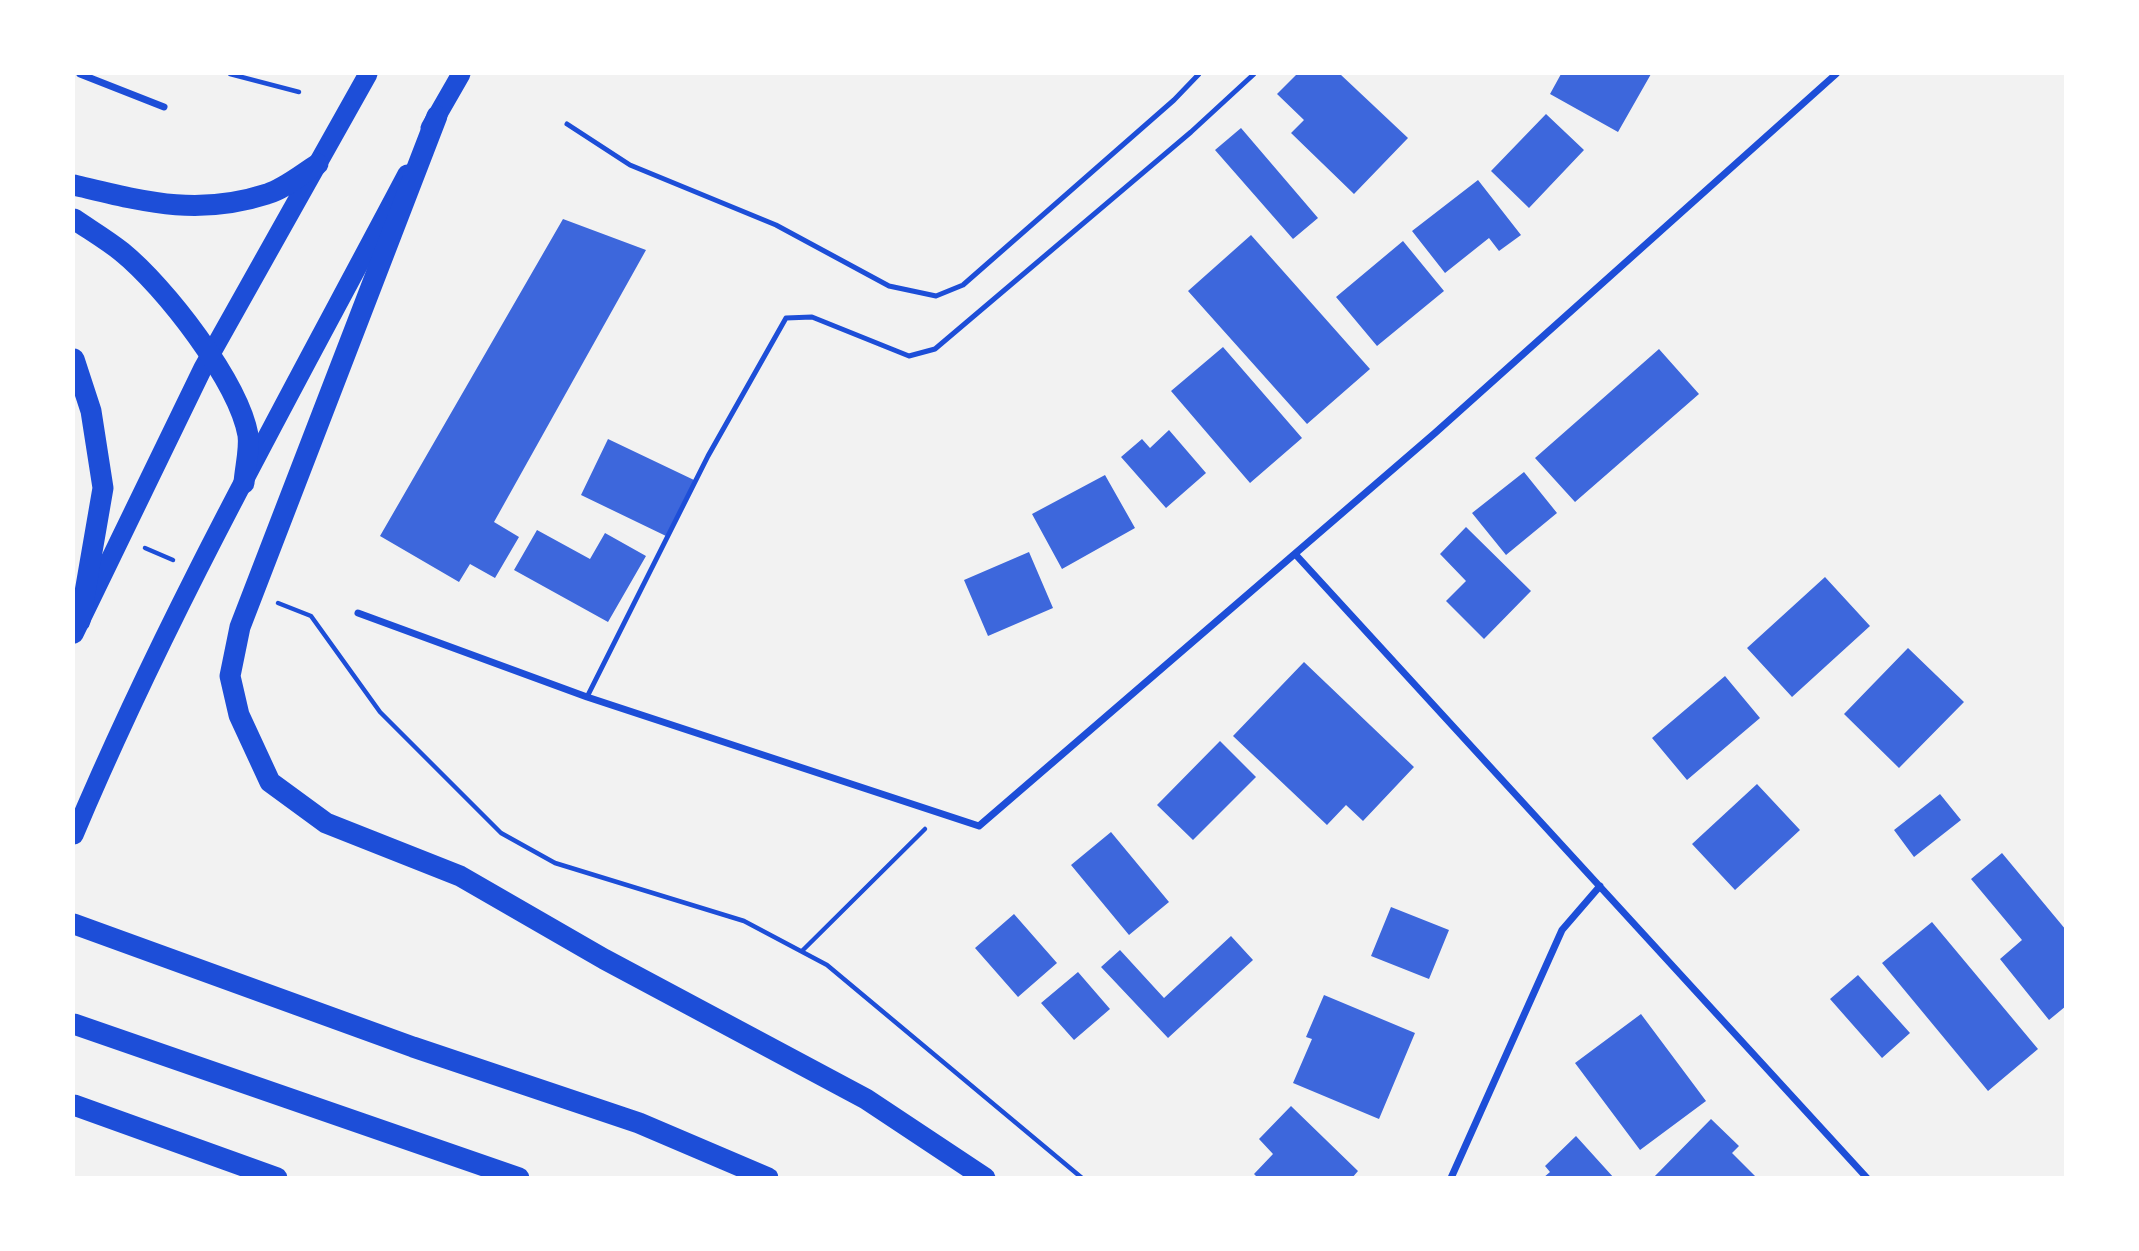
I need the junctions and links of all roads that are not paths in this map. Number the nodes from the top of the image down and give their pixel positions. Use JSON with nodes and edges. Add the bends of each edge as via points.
{"nodes":[{"id":1,"x":80,"y":74,"type":"edge"},
{"id":2,"x":368,"y":74,"type":"edge"},
{"id":3,"x":461,"y":74,"type":"edge"},
{"id":4,"x":1199,"y":74,"type":"edge"},
{"id":5,"x":1254,"y":74,"type":"edge"},
{"id":6,"x":1836,"y":74,"type":"edge"},
{"id":7,"x":164,"y":107,"type":"dead end"},
{"id":8,"x":437,"y":116,"type":"junction"},
{"id":9,"x":567,"y":124,"type":"dead end"},
{"id":10,"x":318,"y":164,"type":"junction"},
{"id":11,"x":74,"y":185,"type":"edge"},
{"id":12,"x":74,"y":219,"type":"edge"},
{"id":13,"x":209,"y":356,"type":"junction"},
{"id":14,"x":74,"y":359,"type":"edge"},
{"id":15,"x":244,"y":482,"type":"junction"},
{"id":16,"x":1296,"y":555,"type":"junction"},
{"id":17,"x":358,"y":613,"type":"dead end"},
{"id":18,"x":77,"y":627,"type":"edge"},
{"id":19,"x":587,"y":697,"type":"junction"},
{"id":20,"x":74,"y":835,"type":"edge"},
{"id":21,"x":1600,"y":886,"type":"junction"},
{"id":22,"x":74,"y":924,"type":"edge"},
{"id":23,"x":74,"y":1024,"type":"edge"},
{"id":24,"x":74,"y":1105,"type":"edge"},
{"id":25,"x":277,"y":1178,"type":"edge"},
{"id":26,"x":519,"y":1178,"type":"edge"},
{"id":27,"x":768,"y":1178,"type":"edge"},
{"id":28,"x":985,"y":1178,"type":"edge"},
{"id":29,"x":1451,"y":1178,"type":"edge"},
{"id":30,"x":1867,"y":1178,"type":"edge"}],
"edges":[{"from":1,"to":7,"type":"street"},
{"from":2,"to":10,"type":"highway"},
{"from":3,"to":8,"type":"highway"},
{"from":4,"to":9,"type":"lane","via":[[963,285],[936,296],[889,286],[776,225],[630,165]]},
{"from":5,"to":19,"type":"lane","via":[[935,349],[909,356],[812,317],[786,318],[708,456]]},
{"from":6,"to":16,"type":"street"},
{"from":8,"to":15,"type":"highway"},
{"from":8,"to":28,"type":"highway","via":[[240,627],[230,676],[239,715],[270,782],[326,822],[460,876],[866,1099]]},
{"from":10,"to":11,"type":"highway","via":[[269,194],[223,205],[187,208]]},
{"from":10,"to":13,"type":"highway"},
{"from":12,"to":13,"type":"highway","via":[[123,253],[163,293]]},
{"from":13,"to":15,"type":"highway","via":[[234,395],[248,436]]},
{"from":13,"to":18,"type":"highway"},
{"from":14,"to":18,"type":"highway","via":[[91,411],[103,488]]},
{"from":15,"to":20,"type":"highway","via":[[130,707]]},
{"from":16,"to":19,"type":"street","via":[[979,826]]},
{"from":16,"to":21,"type":"street"},
{"from":17,"to":19,"type":"street"},
{"from":21,"to":29,"type":"street","via":[[1562,930]]},
{"from":21,"to":30,"type":"street"},
{"from":22,"to":27,"type":"highway","via":[[639,1123]]},
{"from":23,"to":26,"type":"highway"},
{"from":24,"to":25,"type":"highway"}]}
